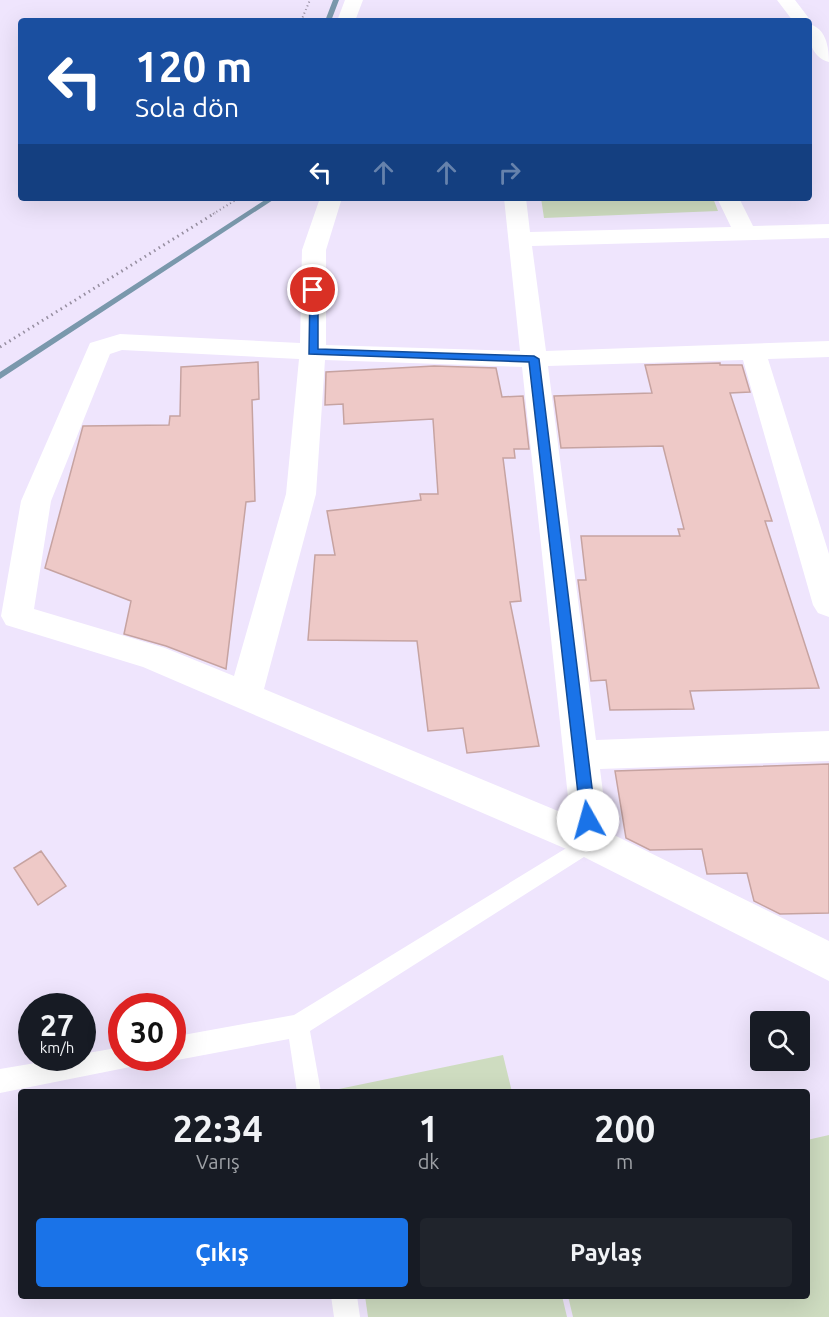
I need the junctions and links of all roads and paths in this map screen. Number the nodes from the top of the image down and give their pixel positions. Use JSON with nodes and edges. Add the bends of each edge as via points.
{"nodes":[{"id":1,"x":310,"y":0,"type":"edge"},
{"id":2,"x":354,"y":0,"type":"edge"},
{"id":3,"x":786,"y":0,"type":"edge"},
{"id":4,"x":302,"y":18,"type":"edge"},
{"id":5,"x":347,"y":18,"type":"edge"},
{"id":6,"x":800,"y":18,"type":"edge"},
{"id":7,"x":812,"y":35,"type":"edge"},
{"id":8,"x":823,"y":52,"type":"edge"},
{"id":9,"x":234,"y":201,"type":"edge"},
{"id":10,"x":330,"y":201,"type":"edge"},
{"id":11,"x":515,"y":201,"type":"edge"},
{"id":12,"x":729,"y":201,"type":"edge"},
{"id":13,"x":829,"y":231,"type":"edge"},
{"id":14,"x":745,"y":233,"type":"junction"},
{"id":15,"x":520,"y":239,"type":"junction"},
{"id":16,"x":0,"y":347,"type":"edge"},
{"id":17,"x":829,"y":349,"type":"edge"},
{"id":18,"x":753,"y":351,"type":"junction"},
{"id":19,"x":313,"y":352,"type":"junction"},
{"id":20,"x":534,"y":359,"type":"junction"},
{"id":21,"x":829,"y":605,"type":"edge"},
{"id":22,"x":245,"y":696,"type":"junction"},
{"id":23,"x":829,"y":746,"type":"edge"},
{"id":24,"x":580,"y":755,"type":"junction"},
{"id":25,"x":591,"y":842,"type":"junction"},
{"id":26,"x":829,"y":962,"type":"edge"},
{"id":27,"x":298,"y":1026,"type":"junction"},
{"id":28,"x":186,"y":1046,"type":"edge"},
{"id":29,"x":108,"y":1061,"type":"edge"},
{"id":30,"x":0,"y":1081,"type":"edge"},
{"id":31,"x":308,"y":1089,"type":"edge"},
{"id":32,"x":344,"y":1299,"type":"edge"},
{"id":33,"x":347,"y":1317,"type":"edge"}],
"edges":[{"from":1,"to":4,"type":"path"},
{"from":2,"to":5,"type":"street"},
{"from":3,"to":6,"type":"street"},
{"from":7,"to":8,"type":"street"},
{"from":9,"to":16,"type":"path"},
{"from":10,"to":19,"type":"street","via":[[314,250]]},
{"from":11,"to":15,"type":"street"},
{"from":12,"to":14,"type":"street"},
{"from":13,"to":14,"type":"street"},
{"from":14,"to":15,"type":"street"},
{"from":15,"to":20,"type":"street"},
{"from":17,"to":18,"type":"street"},
{"from":18,"to":20,"type":"street"},
{"from":18,"to":21,"type":"street"},
{"from":19,"to":20,"type":"street"},
{"from":19,"to":22,"type":"street","via":[[301,494]]},
{"from":19,"to":22,"type":"street","via":[[120,342],[99,349],[36,501],[17,616],[153,657]]},
{"from":20,"to":24,"type":"street"},
{"from":22,"to":25,"type":"street"},
{"from":23,"to":24,"type":"street"},
{"from":24,"to":25,"type":"street"},
{"from":25,"to":26,"type":"street"},
{"from":25,"to":27,"type":"lane"},
{"from":27,"to":28,"type":"lane"},
{"from":27,"to":31,"type":"lane"},
{"from":29,"to":30,"type":"lane"},
{"from":32,"to":33,"type":"lane"}]}
